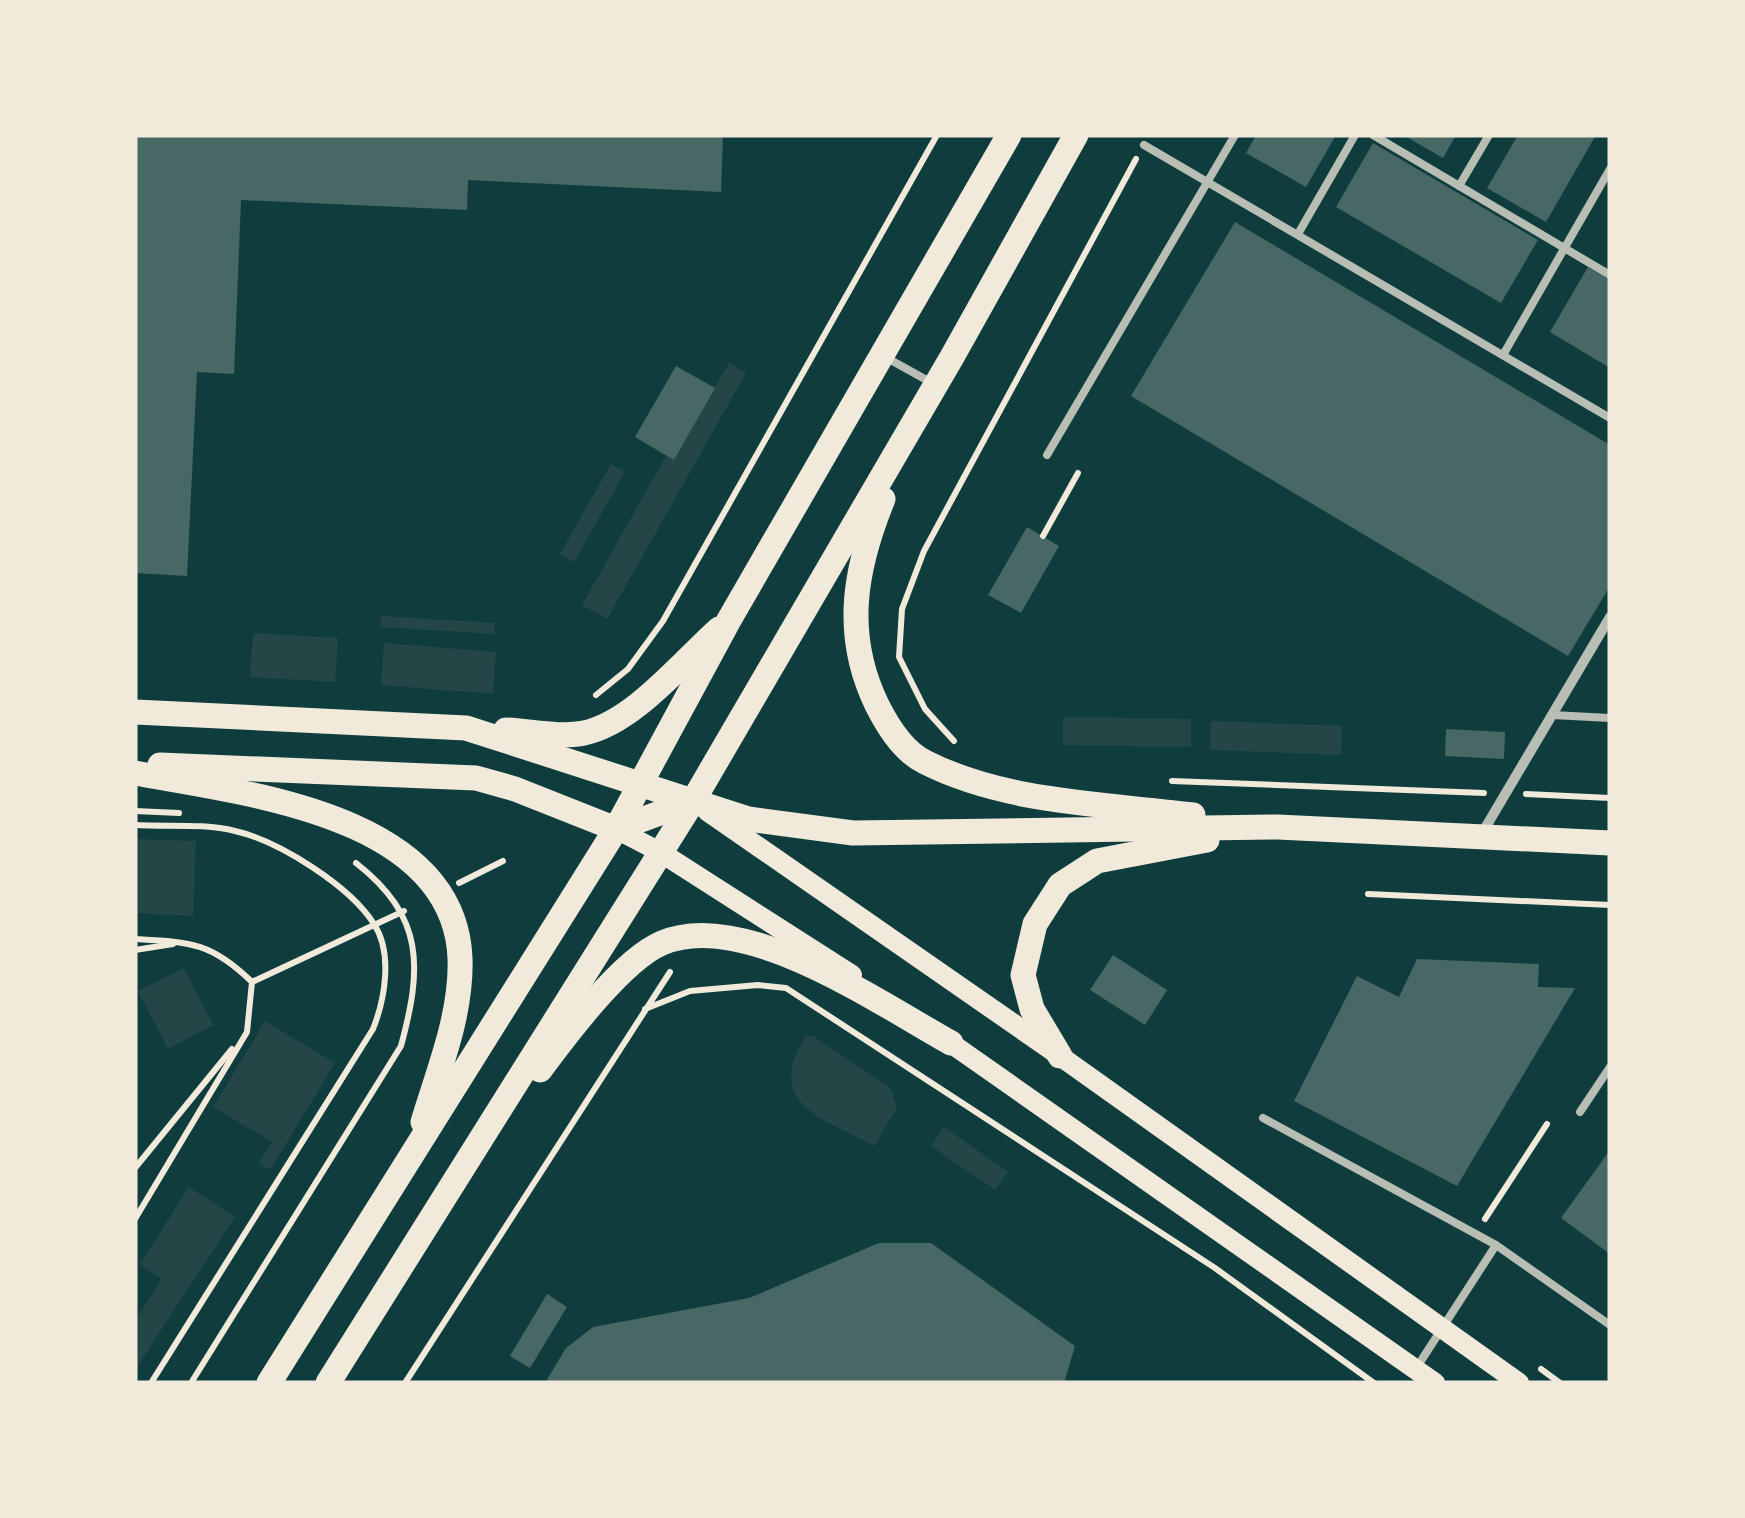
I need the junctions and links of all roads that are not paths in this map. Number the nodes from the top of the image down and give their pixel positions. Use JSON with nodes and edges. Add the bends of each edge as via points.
{"nodes":[{"id":1,"x":1009,"y":135,"type":"edge"},
{"id":2,"x":1076,"y":135,"type":"edge"},
{"id":3,"x":1235,"y":135,"type":"edge"},
{"id":4,"x":1356,"y":135,"type":"edge"},
{"id":5,"x":1373,"y":135,"type":"edge"},
{"id":6,"x":1489,"y":135,"type":"edge"},
{"id":7,"x":1144,"y":144,"type":"road end"},
{"id":8,"x":1610,"y":169,"type":"edge"},
{"id":9,"x":1208,"y":182,"type":"junction"},
{"id":10,"x":1459,"y":186,"type":"junction"},
{"id":11,"x":1298,"y":234,"type":"junction"},
{"id":12,"x":1564,"y":248,"type":"junction"},
{"id":13,"x":1610,"y":275,"type":"edge"},
{"id":14,"x":1503,"y":354,"type":"junction"},
{"id":15,"x":882,"y":355,"type":"junction"},
{"id":16,"x":952,"y":357,"type":"junction"},
{"id":17,"x":936,"y":386,"type":"junction"},
{"id":18,"x":1610,"y":418,"type":"edge"},
{"id":19,"x":1047,"y":455,"type":"dead end"},
{"id":20,"x":1610,"y":617,"type":"edge"},
{"id":21,"x":729,"y":620,"type":"junction"},
{"id":22,"x":135,"y":712,"type":"edge"},
{"id":23,"x":1552,"y":715,"type":"junction"},
{"id":24,"x":1610,"y":718,"type":"edge"},
{"id":25,"x":466,"y":728,"type":"junction"},
{"id":26,"x":135,"y":764,"type":"edge"},
{"id":27,"x":135,"y":773,"type":"edge"},
{"id":28,"x":642,"y":783,"type":"junction"},
{"id":29,"x":693,"y":802,"type":"junction"},
{"id":30,"x":1278,"y":826,"type":"junction"},
{"id":31,"x":616,"y":828,"type":"junction"},
{"id":32,"x":1480,"y":836,"type":"junction"},
{"id":33,"x":1610,"y":843,"type":"edge"},
{"id":34,"x":660,"y":852,"type":"junction"},
{"id":35,"x":951,"y":1042,"type":"junction"},
{"id":36,"x":1060,"y":1056,"type":"junction"},
{"id":37,"x":1610,"y":1068,"type":"edge"},
{"id":38,"x":1580,"y":1112,"type":"dead end"},
{"id":39,"x":1263,"y":1118,"type":"dead end"},
{"id":40,"x":412,"y":1160,"type":"junction"},
{"id":41,"x":450,"y":1190,"type":"junction"},
{"id":42,"x":1496,"y":1244,"type":"junction"},
{"id":43,"x":1610,"y":1325,"type":"edge"},
{"id":44,"x":1442,"y":1328,"type":"junction"},
{"id":45,"x":1411,"y":1376,"type":"edge"},
{"id":46,"x":270,"y":1383,"type":"edge"},
{"id":47,"x":328,"y":1383,"type":"edge"},
{"id":48,"x":1435,"y":1383,"type":"edge"},
{"id":49,"x":1519,"y":1383,"type":"edge"}],
"edges":[{"from":1,"to":15,"type":"main road"},
{"from":2,"to":16,"type":"main road"},
{"from":3,"to":9,"type":"lane"},
{"from":4,"to":11,"type":"lane"},
{"from":5,"to":10,"type":"lane"},
{"from":6,"to":10,"type":"lane"},
{"from":7,"to":9,"type":"lane"},
{"from":8,"to":12,"type":"lane"},
{"from":9,"to":11,"type":"lane"},
{"from":9,"to":19,"type":"lane"},
{"from":10,"to":12,"type":"lane"},
{"from":11,"to":14,"type":"lane"},
{"from":12,"to":13,"type":"lane"},
{"from":12,"to":14,"type":"lane"},
{"from":14,"to":18,"type":"lane"},
{"from":15,"to":17,"type":"lane"},
{"from":15,"to":21,"type":"main road"},
{"from":16,"to":17,"type":"main road"},
{"from":16,"to":30,"type":"main road","via":[[890,483],[858,580],[854,628],[862,675],[886,725],[920,760],[966,780]]},
{"from":17,"to":29,"type":"main road"},
{"from":20,"to":23,"type":"street"},
{"from":21,"to":25,"type":"main road","via":[[612,723],[582,734]]},
{"from":21,"to":28,"type":"main road"},
{"from":22,"to":25,"type":"main road"},
{"from":23,"to":24,"type":"lane"},
{"from":23,"to":32,"type":"street"},
{"from":25,"to":28,"type":"main road"},
{"from":26,"to":31,"type":"main road","via":[[476,778]]},
{"from":27,"to":40,"type":"main road","via":[[324,815],[367,832],[425,874],[451,914],[460,958],[454,1022]]},
{"from":28,"to":29,"type":"main road"},
{"from":28,"to":31,"type":"main road"},
{"from":29,"to":30,"type":"main road","via":[[748,819],[853,833]]},
{"from":29,"to":31,"type":"main road"},
{"from":29,"to":34,"type":"main road"},
{"from":29,"to":36,"type":"main road"},
{"from":30,"to":32,"type":"main road"},
{"from":30,"to":36,"type":"main road","via":[[1097,861],[1060,885],[1035,924],[1023,975],[1032,1009]]},
{"from":31,"to":34,"type":"main road"},
{"from":31,"to":40,"type":"main road"},
{"from":32,"to":33,"type":"main road"},
{"from":34,"to":35,"type":"main road"},
{"from":34,"to":41,"type":"main road"},
{"from":35,"to":41,"type":"main road","via":[[772,947],[709,934],[665,942],[633,962],[554,1051]]},
{"from":35,"to":45,"type":"main road"},
{"from":36,"to":44,"type":"main road"},
{"from":37,"to":38,"type":"lane"},
{"from":39,"to":42,"type":"lane"},
{"from":40,"to":46,"type":"main road"},
{"from":41,"to":47,"type":"main road"},
{"from":42,"to":43,"type":"lane"},
{"from":42,"to":44,"type":"lane"},
{"from":44,"to":45,"type":"lane"},
{"from":44,"to":49,"type":"main road"},
{"from":45,"to":48,"type":"main road"}]}
